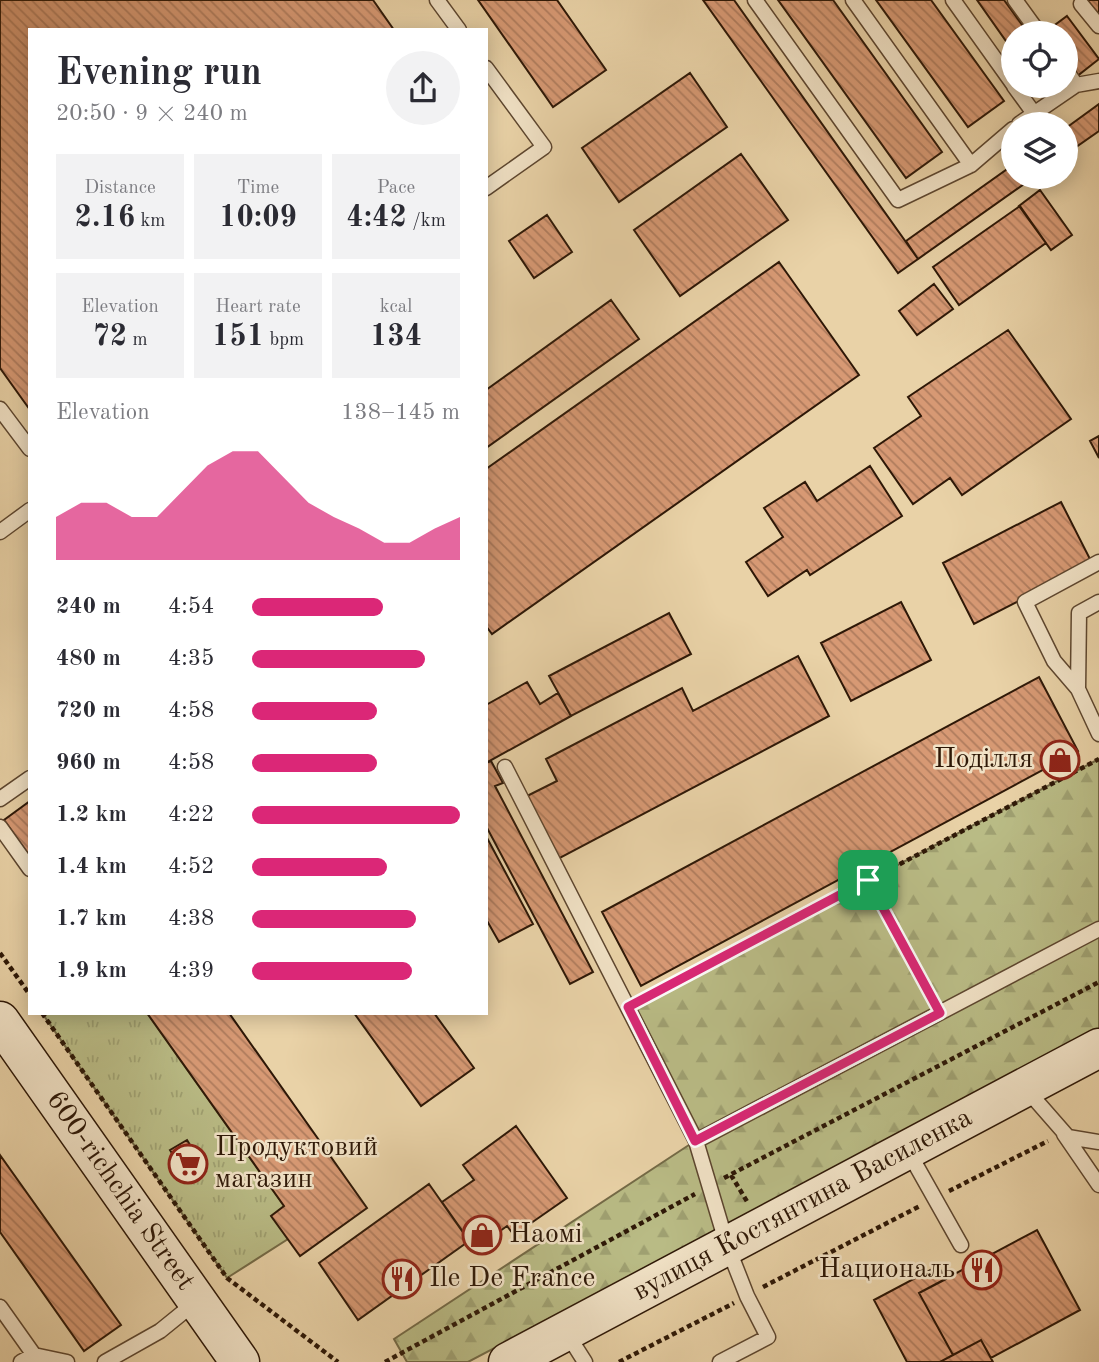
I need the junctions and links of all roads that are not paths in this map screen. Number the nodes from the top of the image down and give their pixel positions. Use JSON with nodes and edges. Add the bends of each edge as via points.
{"nodes":[{"id":1,"x":437,"y":0,"type":"edge"},
{"id":2,"x":755,"y":0,"type":"edge"},
{"id":3,"x":853,"y":0,"type":"edge"},
{"id":4,"x":953,"y":0,"type":"edge"},
{"id":5,"x":1015,"y":0,"type":"edge"},
{"id":6,"x":1081,"y":4,"type":"dead end"},
{"id":7,"x":1030,"y":21,"type":"edge"},
{"id":8,"x":1099,"y":26,"type":"edge"},
{"id":9,"x":458,"y":28,"type":"edge"},
{"id":10,"x":1001,"y":67,"type":"edge"},
{"id":11,"x":488,"y":71,"type":"edge"},
{"id":12,"x":1099,"y":82,"type":"edge"},
{"id":13,"x":1078,"y":85,"type":"edge"},
{"id":14,"x":1023,"y":98,"type":"edge"},
{"id":15,"x":1055,"y":98,"type":"edge"},
{"id":16,"x":1033,"y":112,"type":"joint"},
{"id":17,"x":1001,"y":139,"type":"edge"},
{"id":18,"x":971,"y":165,"type":"junction"},
{"id":19,"x":488,"y":187,"type":"edge"},
{"id":20,"x":0,"y":409,"type":"edge"},
{"id":21,"x":28,"y":446,"type":"edge"},
{"id":22,"x":28,"y":511,"type":"edge"},
{"id":23,"x":0,"y":532,"type":"edge"},
{"id":24,"x":1099,"y":562,"type":"edge"},
{"id":25,"x":1099,"y":602,"type":"edge"},
{"id":26,"x":1078,"y":689,"type":"junction"},
{"id":27,"x":1099,"y":734,"type":"edge"},
{"id":28,"x":505,"y":766,"type":"dead end"},
{"id":29,"x":28,"y":779,"type":"edge"},
{"id":30,"x":0,"y":799,"type":"edge"},
{"id":31,"x":0,"y":827,"type":"edge"},
{"id":32,"x":28,"y":866,"type":"edge"},
{"id":33,"x":1099,"y":929,"type":"edge"},
{"id":34,"x":0,"y":1021,"type":"edge"},
{"id":35,"x":1099,"y":1048,"type":"edge"},
{"id":36,"x":1025,"y":1088,"type":"junction"},
{"id":37,"x":1063,"y":1133,"type":"junction"},
{"id":38,"x":695,"y":1141,"type":"junction"},
{"id":39,"x":1099,"y":1142,"type":"edge"},
{"id":40,"x":908,"y":1150,"type":"junction"},
{"id":41,"x":1099,"y":1185,"type":"edge"},
{"id":42,"x":727,"y":1245,"type":"junction"},
{"id":43,"x":961,"y":1245,"type":"dead end"},
{"id":44,"x":198,"y":1300,"type":"junction"},
{"id":45,"x":0,"y":1307,"type":"edge"},
{"id":46,"x":575,"y":1346,"type":"edge"},
{"id":47,"x":28,"y":1358,"type":"edge"},
{"id":48,"x":68,"y":1362,"type":"edge"},
{"id":49,"x":105,"y":1362,"type":"edge"},
{"id":50,"x":240,"y":1362,"type":"edge"},
{"id":51,"x":508,"y":1362,"type":"edge"},
{"id":52,"x":720,"y":1362,"type":"edge"}],
"edges":[{"from":1,"to":9,"type":"lane"},
{"from":2,"to":18,"type":"lane","via":[[898,200]]},
{"from":3,"to":18,"type":"lane"},
{"from":4,"to":10,"type":"lane"},
{"from":5,"to":7,"type":"lane"},
{"from":6,"to":8,"type":"lane"},
{"from":11,"to":19,"type":"lane","via":[[544,147]]},
{"from":12,"to":13,"type":"lane"},
{"from":14,"to":16,"type":"lane"},
{"from":15,"to":16,"type":"lane"},
{"from":17,"to":18,"type":"lane"},
{"from":20,"to":21,"type":"lane"},
{"from":22,"to":23,"type":"lane"},
{"from":24,"to":26,"type":"lane","via":[[1025,602],[1054,661]]},
{"from":25,"to":26,"type":"lane","via":[[1079,612]]},
{"from":26,"to":27,"type":"lane"},
{"from":28,"to":38,"type":"lane"},
{"from":29,"to":30,"type":"lane"},
{"from":31,"to":32,"type":"lane"},
{"from":33,"to":38,"type":"lane"},
{"from":34,"to":44,"type":"street","name":"600-richchia Street"},
{"from":35,"to":36,"type":"street","name":"вулиця Костянтина Василенка"},
{"from":36,"to":37,"type":"lane"},
{"from":36,"to":40,"type":"street","name":"вулиця Костянтина Василенка"},
{"from":37,"to":39,"type":"lane"},
{"from":37,"to":41,"type":"lane"},
{"from":38,"to":42,"type":"lane"},
{"from":40,"to":42,"type":"street","name":"вулиця Костянтина Василенка"},
{"from":40,"to":43,"type":"lane"},
{"from":42,"to":46,"type":"street","name":"вулиця Костянтина Василенка"},
{"from":42,"to":52,"type":"lane","via":[[768,1337]]},
{"from":44,"to":49,"type":"lane","via":[[160,1331]]},
{"from":44,"to":50,"type":"street","name":"600-richchia Street"},
{"from":45,"to":47,"type":"lane"},
{"from":46,"to":51,"type":"street","name":"вулиця Костянтина Василенка"},
{"from":47,"to":48,"type":"lane"}]}
